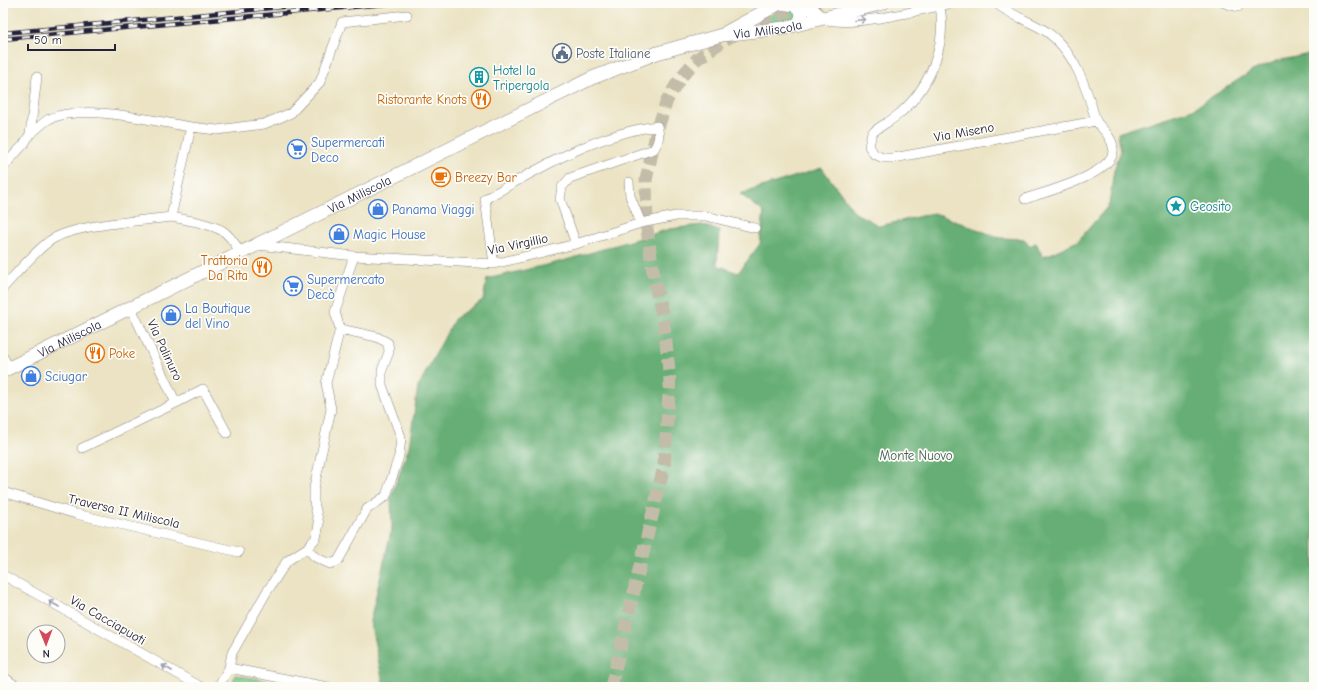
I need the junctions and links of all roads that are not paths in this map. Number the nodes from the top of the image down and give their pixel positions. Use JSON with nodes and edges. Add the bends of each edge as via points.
{"nodes":[{"id":1,"x":779,"y":3,"type":"edge"},
{"id":2,"x":810,"y":3,"type":"edge"},
{"id":3,"x":883,"y":3,"type":"edge"},
{"id":4,"x":953,"y":3,"type":"edge"},
{"id":5,"x":996,"y":3,"type":"edge"},
{"id":6,"x":1224,"y":3,"type":"edge"},
{"id":7,"x":940,"y":6,"type":"junction"},
{"id":8,"x":1238,"y":7,"type":"dead end"},
{"id":9,"x":407,"y":14,"type":"dead end"},
{"id":10,"x":821,"y":18,"type":"junction"},
{"id":11,"x":798,"y":24,"type":"junction"},
{"id":12,"x":722,"y":35,"type":"junction"},
{"id":13,"x":37,"y":77,"type":"dead end"},
{"id":14,"x":1096,"y":121,"type":"junction"},
{"id":15,"x":191,"y":127,"type":"junction"},
{"id":16,"x":30,"y":134,"type":"junction"},
{"id":17,"x":3,"y":167,"type":"edge"},
{"id":18,"x":630,"y":182,"type":"dead end"},
{"id":19,"x":1025,"y":199,"type":"dead end"},
{"id":20,"x":171,"y":217,"type":"junction"},
{"id":21,"x":641,"y":223,"type":"junction"},
{"id":22,"x":755,"y":228,"type":"dead end"},
{"id":23,"x":576,"y":244,"type":"junction"},
{"id":24,"x":258,"y":245,"type":"junction"},
{"id":25,"x":241,"y":253,"type":"junction"},
{"id":26,"x":354,"y":256,"type":"junction"},
{"id":27,"x":494,"y":264,"type":"junction"},
{"id":28,"x":3,"y":288,"type":"edge"},
{"id":29,"x":130,"y":308,"type":"junction"},
{"id":30,"x":340,"y":329,"type":"junction"},
{"id":31,"x":5,"y":365,"type":"edge"},
{"id":32,"x":176,"y":403,"type":"junction"},
{"id":33,"x":227,"y":433,"type":"dead end"},
{"id":34,"x":82,"y":448,"type":"dead end"},
{"id":35,"x":3,"y":492,"type":"edge"},
{"id":36,"x":308,"y":548,"type":"junction"},
{"id":37,"x":239,"y":552,"type":"dead end"},
{"id":38,"x":3,"y":575,"type":"edge"},
{"id":39,"x":229,"y":668,"type":"junction"},
{"id":40,"x":3,"y":679,"type":"edge"},
{"id":41,"x":14,"y":687,"type":"edge"},
{"id":42,"x":201,"y":687,"type":"edge"},
{"id":43,"x":218,"y":687,"type":"edge"},
{"id":44,"x":328,"y":687,"type":"edge"}],
"edges":[{"from":1,"to":11,"type":"street","via":[[795,5],[801,9],[802,16]]},
{"from":1,"to":12,"type":"street","name":"Via Miliscola"},
{"from":2,"to":10,"type":"street","via":[[812,10]]},
{"from":3,"to":10,"type":"street","name":"Via Miliscola"},
{"from":4,"to":7,"type":"street"},
{"from":5,"to":14,"type":"street","via":[[1045,31],[1068,54],[1091,101]]},
{"from":6,"to":8,"type":"street"},
{"from":10,"to":7,"type":"street","one_way":true,"via":[[839,21],[868,19]]},
{"from":7,"to":14,"type":"street","name":"Via Miseno","via":[[942,29],[934,65],[926,83],[899,114],[872,133],[869,146],[874,154],[892,158]]},
{"from":9,"to":15,"type":"street","via":[[342,22],[320,82],[291,113],[264,124],[218,130]]},
{"from":10,"to":11,"type":"street","name":"Via Miliscola"},
{"from":11,"to":12,"type":"street","name":"Via Miliscola"},
{"from":12,"to":24,"type":"street","name":"Via Miliscola","via":[[657,53],[592,78]]},
{"from":13,"to":16,"type":"street"},
{"from":14,"to":19,"type":"street","via":[[1114,147],[1112,156],[1104,167],[1087,177]]},
{"from":15,"to":16,"type":"street","via":[[99,113],[67,114],[48,120]]},
{"from":15,"to":20,"type":"street"},
{"from":16,"to":17,"type":"street"},
{"from":18,"to":21,"type":"street","via":[[630,196]]},
{"from":20,"to":25,"type":"street","via":[[197,222],[224,232]]},
{"from":20,"to":28,"type":"street","via":[[75,231],[51,240]]},
{"from":21,"to":22,"type":"street","name":"Via Virgillio","via":[[676,216],[706,216]]},
{"from":21,"to":23,"type":"street","name":"Via Virgillio"},
{"from":23,"to":27,"type":"street","name":"Via Virgillio"},
{"from":23,"to":27,"type":"street","via":[[560,199],[562,187],[570,178],[654,149],[658,143],[657,126],[640,129],[577,151],[485,199]]},
{"from":24,"to":25,"type":"street","name":"Via Miliscola"},
{"from":24,"to":26,"type":"street","name":"Via Virgillio"},
{"from":25,"to":29,"type":"street","name":"Via Miliscola"},
{"from":26,"to":27,"type":"street","name":"Via Virgillio"},
{"from":26,"to":30,"type":"street","via":[[335,312]]},
{"from":29,"to":31,"type":"street","name":"Via Miliscola"},
{"from":29,"to":32,"type":"street","name":"Via Palinuro"},
{"from":30,"to":36,"type":"street","via":[[326,383],[331,409],[314,488],[319,524],[316,538]]},
{"from":30,"to":36,"type":"street","via":[[377,337],[388,343],[389,352],[382,370],[382,385],[401,437],[399,456],[386,496],[367,509],[338,561],[330,564],[315,557]]},
{"from":32,"to":33,"type":"street","name":"Via Palinuro","via":[[203,389]]},
{"from":32,"to":34,"type":"street","name":"Via Palinuro"},
{"from":35,"to":37,"type":"street","name":"Traversa II Miliscola","via":[[76,514]]},
{"from":36,"to":39,"type":"street","via":[[287,561],[266,592],[232,653]]},
{"from":42,"to":38,"type":"street","name":"Via Cacciapuoti","one_way":true},
{"from":39,"to":43,"type":"street"},
{"from":39,"to":44,"type":"street"},
{"from":40,"to":41,"type":"street"}]}
